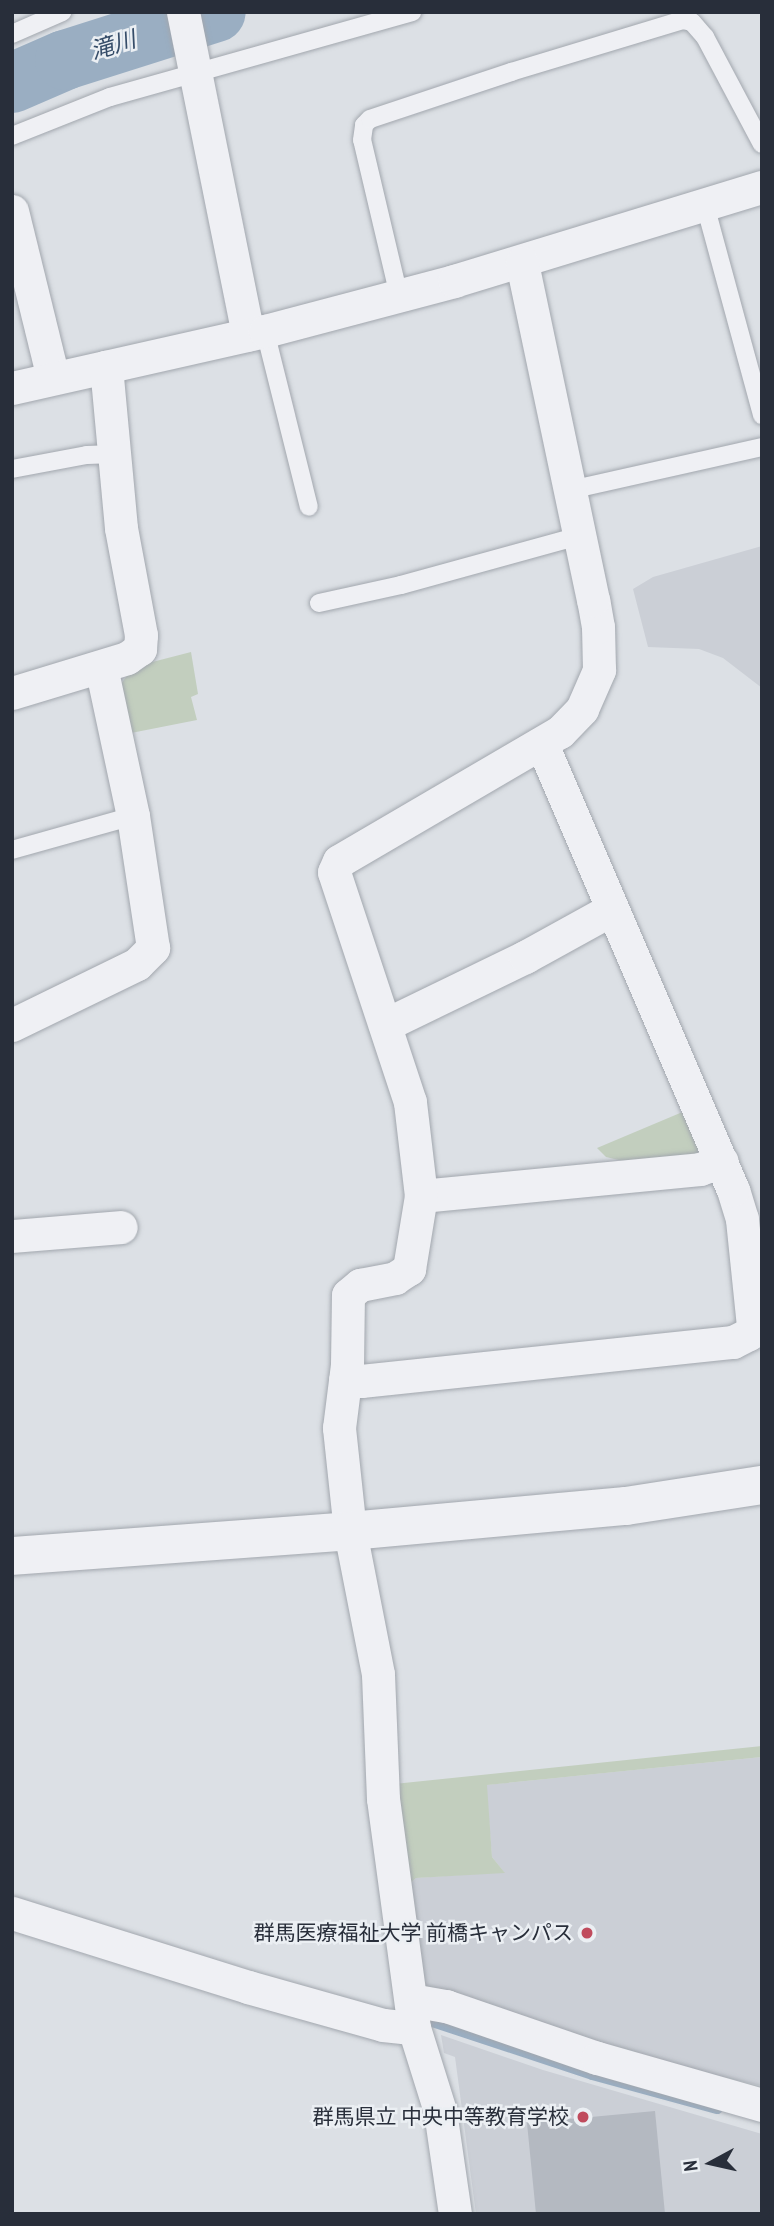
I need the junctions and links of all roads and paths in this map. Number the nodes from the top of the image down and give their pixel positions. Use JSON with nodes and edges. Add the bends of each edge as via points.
{"nodes":[{"id":1,"x":62,"y":12,"type":"edge"},
{"id":2,"x":183,"y":12,"type":"edge"},
{"id":3,"x":411,"y":12,"type":"edge"},
{"id":4,"x":12,"y":34,"type":"edge"},
{"id":5,"x":195,"y":69,"type":"junction"},
{"id":6,"x":12,"y":136,"type":"edge"},
{"id":7,"x":762,"y":144,"type":"edge"},
{"id":8,"x":762,"y":187,"type":"edge"},
{"id":9,"x":705,"y":205,"type":"junction"},
{"id":10,"x":12,"y":211,"type":"edge"},
{"id":11,"x":522,"y":262,"type":"junction"},
{"id":12,"x":398,"y":296,"type":"junction"},
{"id":13,"x":257,"y":333,"type":"junction"},
{"id":14,"x":106,"y":367,"type":"junction"},
{"id":15,"x":53,"y":378,"type":"junction"},
{"id":16,"x":12,"y":387,"type":"edge"},
{"id":17,"x":762,"y":415,"type":"edge"},
{"id":18,"x":762,"y":447,"type":"edge"},
{"id":19,"x":114,"y":454,"type":"junction"},
{"id":20,"x":12,"y":469,"type":"edge"},
{"id":21,"x":569,"y":490,"type":"junction"},
{"id":22,"x":309,"y":507,"type":"dead end"},
{"id":23,"x":579,"y":536,"type":"junction"},
{"id":24,"x":319,"y":603,"type":"dead end"},
{"id":25,"x":101,"y":667,"type":"junction"},
{"id":26,"x":12,"y":692,"type":"edge"},
{"id":27,"x":541,"y":743,"type":"junction"},
{"id":28,"x":133,"y":816,"type":"junction"},
{"id":29,"x":12,"y":850,"type":"edge"},
{"id":30,"x":612,"y":909,"type":"junction"},
{"id":31,"x":12,"y":1025,"type":"edge"},
{"id":32,"x":385,"y":1025,"type":"junction"},
{"id":33,"x":722,"y":1161,"type":"junction"},
{"id":34,"x":421,"y":1196,"type":"junction"},
{"id":35,"x":121,"y":1227,"type":"dead end"},
{"id":36,"x":12,"y":1236,"type":"edge"},
{"id":37,"x":345,"y":1380,"type":"junction"},
{"id":38,"x":762,"y":1485,"type":"edge"},
{"id":39,"x":350,"y":1531,"type":"junction"},
{"id":40,"x":12,"y":1556,"type":"edge"},
{"id":41,"x":12,"y":1913,"type":"edge"},
{"id":42,"x":412,"y":2015,"type":"junction"},
{"id":43,"x":762,"y":2105,"type":"edge"},
{"id":44,"x":455,"y":2214,"type":"edge"}],
"edges":[{"from":1,"to":4,"type":"lane"},
{"from":2,"to":5,"type":"street"},
{"from":3,"to":5,"type":"lane"},
{"from":5,"to":6,"type":"lane"},
{"from":5,"to":13,"type":"street"},
{"from":7,"to":12,"type":"lane","via":[[705,37],[692,22],[683,20],[370,119],[363,125],[362,140]]},
{"from":8,"to":9,"type":"street"},
{"from":9,"to":11,"type":"street"},
{"from":9,"to":17,"type":"lane"},
{"from":10,"to":15,"type":"street"},
{"from":11,"to":12,"type":"street"},
{"from":11,"to":21,"type":"street"},
{"from":12,"to":13,"type":"street"},
{"from":13,"to":14,"type":"street"},
{"from":13,"to":22,"type":"lane"},
{"from":14,"to":15,"type":"street"},
{"from":14,"to":19,"type":"street"},
{"from":15,"to":16,"type":"street"},
{"from":18,"to":21,"type":"lane"},
{"from":19,"to":20,"type":"lane"},
{"from":19,"to":25,"type":"street","via":[[122,540],[142,642],[135,655]]},
{"from":21,"to":23,"type":"street"},
{"from":23,"to":24,"type":"lane"},
{"from":23,"to":27,"type":"street","via":[[598,627],[599,670],[572,722]]},
{"from":25,"to":26,"type":"street"},
{"from":25,"to":28,"type":"street"},
{"from":27,"to":30,"type":"street"},
{"from":27,"to":32,"type":"street","via":[[339,862],[334,872]]},
{"from":28,"to":29,"type":"lane"},
{"from":28,"to":31,"type":"street","via":[[153,948],[137,964]]},
{"from":30,"to":32,"type":"street"},
{"from":30,"to":33,"type":"street"},
{"from":32,"to":34,"type":"street","via":[[410,1102]]},
{"from":33,"to":34,"type":"street","via":[[700,1169]]},
{"from":33,"to":37,"type":"street","via":[[742,1219],[753,1315],[749,1334],[742,1340]]},
{"from":34,"to":37,"type":"street","via":[[409,1269],[395,1278],[360,1285],[348,1295]]},
{"from":35,"to":36,"type":"street"},
{"from":37,"to":39,"type":"street","via":[[338,1427]]},
{"from":38,"to":39,"type":"street","via":[[626,1506]]},
{"from":39,"to":40,"type":"street"},
{"from":39,"to":42,"type":"street","via":[[378,1674],[383,1799]]},
{"from":41,"to":42,"type":"street","via":[[383,2025]]},
{"from":42,"to":43,"type":"street","via":[[446,2006],[597,2058]]},
{"from":42,"to":44,"type":"street","via":[[440,2111]]}]}
